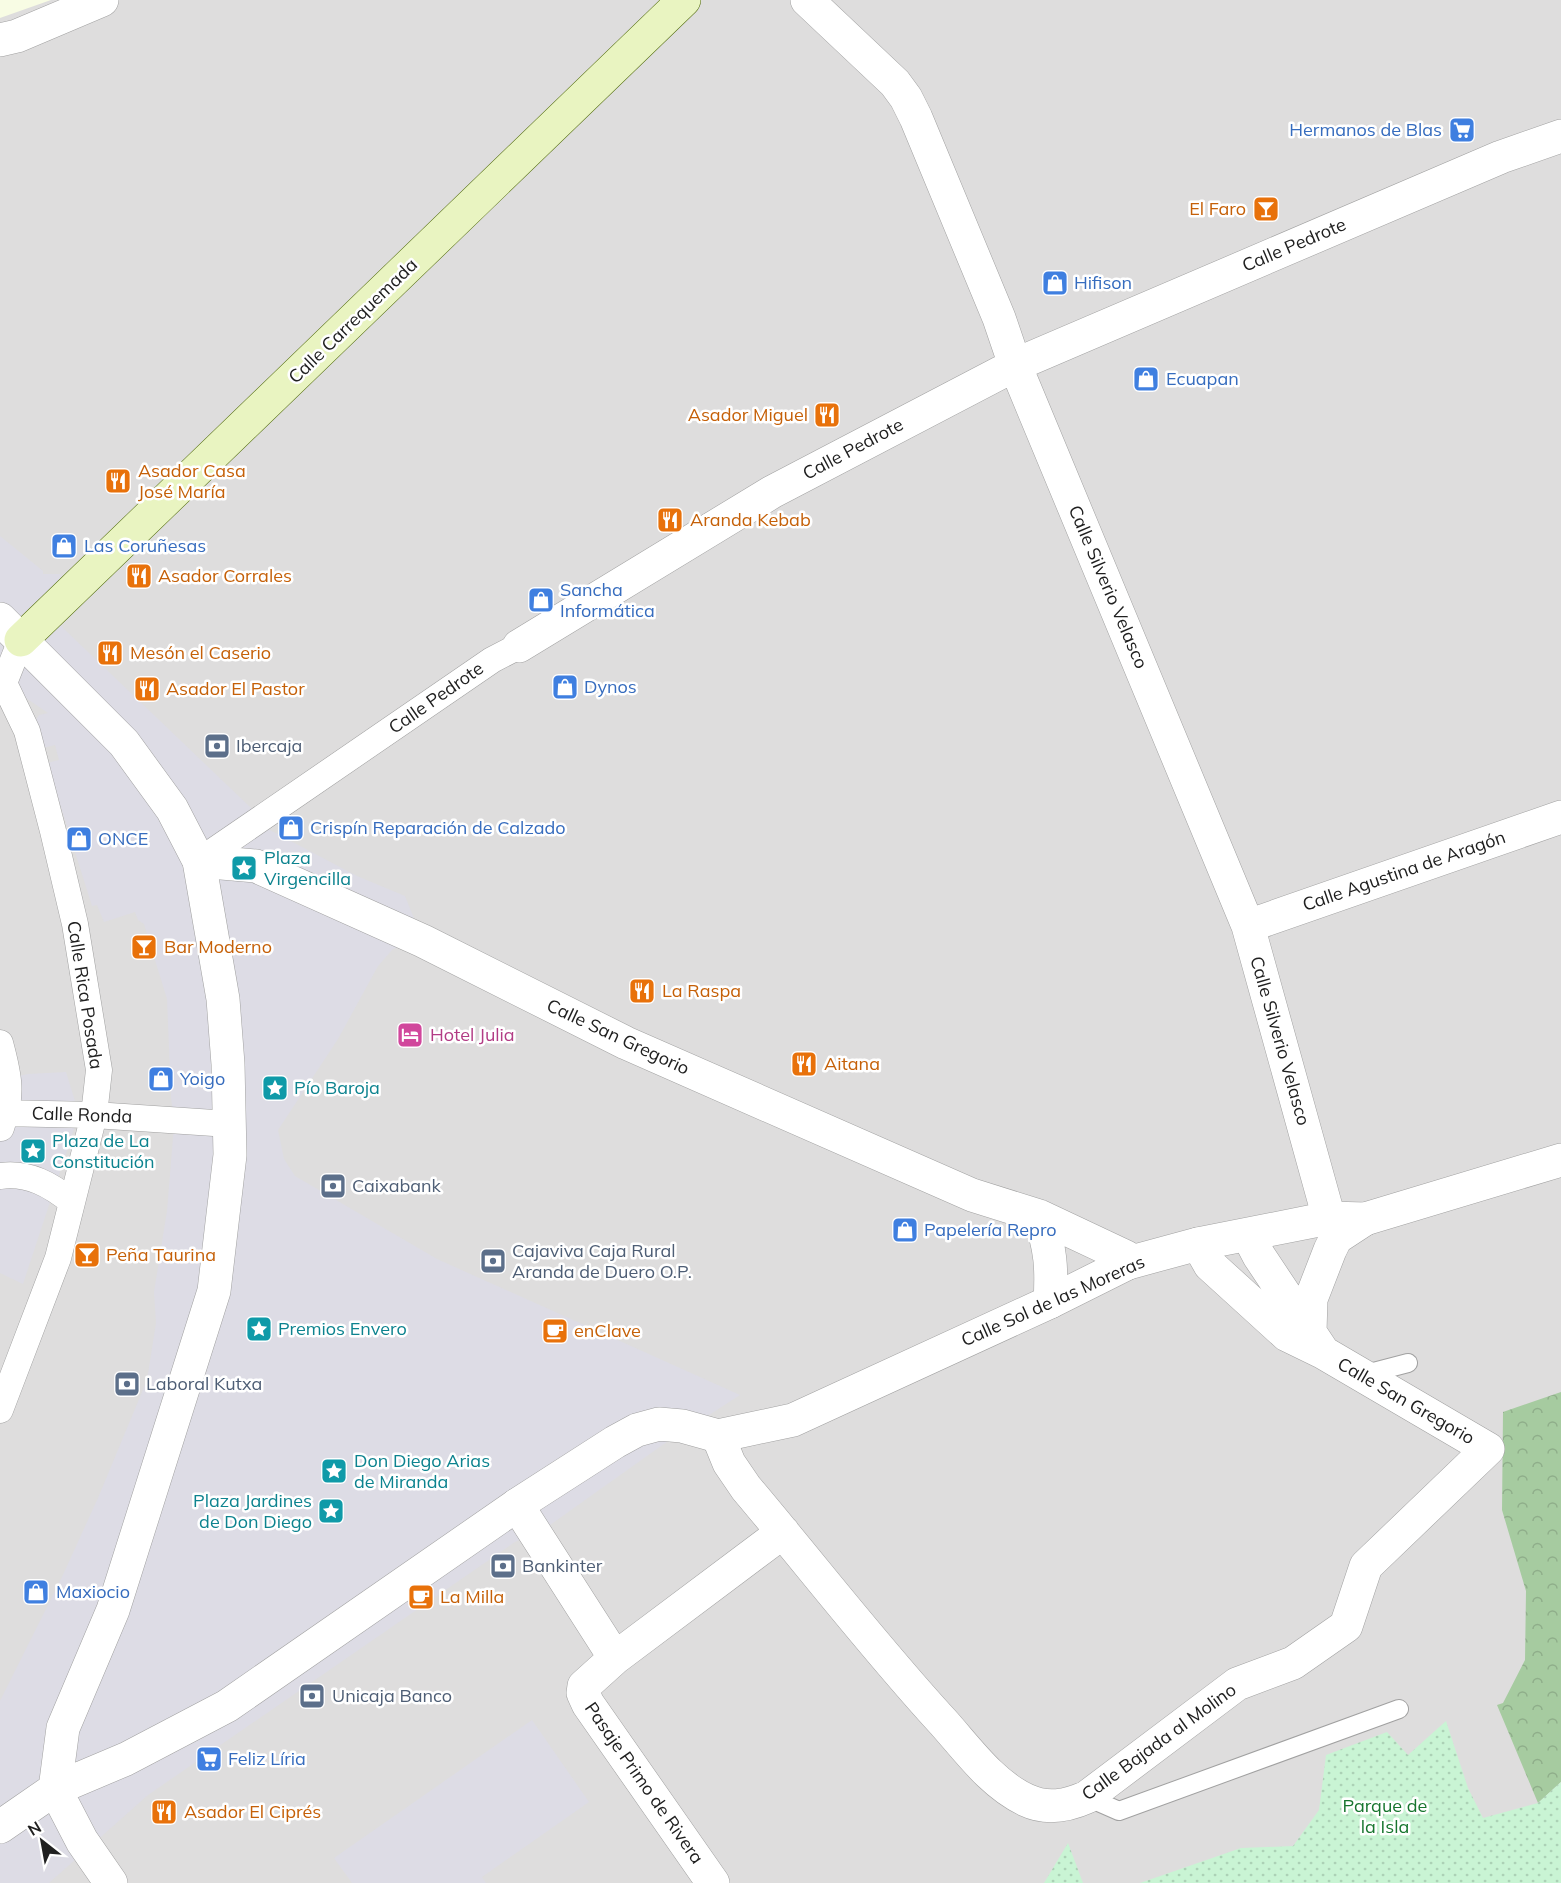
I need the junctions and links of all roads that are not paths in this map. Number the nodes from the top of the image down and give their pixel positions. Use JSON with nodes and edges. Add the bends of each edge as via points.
{"nodes":[{"id":1,"x":102,"y":0,"type":"edge"},
{"id":2,"x":684,"y":0,"type":"edge"},
{"id":3,"x":807,"y":0,"type":"edge"},
{"id":4,"x":0,"y":40,"type":"edge"},
{"id":5,"x":1561,"y":136,"type":"edge"},
{"id":6,"x":1015,"y":365,"type":"junction"},
{"id":7,"x":11,"y":630,"type":"edge"},
{"id":8,"x":519,"y":646,"type":"joint"},
{"id":9,"x":2,"y":685,"type":"edge"},
{"id":10,"x":1561,"y":817,"type":"edge"},
{"id":11,"x":199,"y":861,"type":"junction"},
{"id":12,"x":1248,"y":926,"type":"junction"},
{"id":13,"x":0,"y":1043,"type":"edge"},
{"id":14,"x":94,"y":1115,"type":"junction"},
{"id":15,"x":2,"y":1118,"type":"edge"},
{"id":16,"x":229,"y":1124,"type":"junction"},
{"id":17,"x":1561,"y":1160,"type":"edge"},
{"id":18,"x":0,"y":1176,"type":"edge"},
{"id":19,"x":72,"y":1202,"type":"junction"},
{"id":20,"x":1039,"y":1216,"type":"junction"},
{"id":21,"x":1329,"y":1218,"type":"junction"},
{"id":22,"x":1365,"y":1220,"type":"junction"},
{"id":23,"x":1248,"y":1235,"type":"junction"},
{"id":24,"x":1198,"y":1244,"type":"junction"},
{"id":25,"x":1128,"y":1263,"type":"junction"},
{"id":26,"x":1050,"y":1302,"type":"junction"},
{"id":27,"x":1317,"y":1343,"type":"junction"},
{"id":28,"x":1408,"y":1363,"type":"dead end"},
{"id":29,"x":1362,"y":1376,"type":"junction"},
{"id":30,"x":0,"y":1410,"type":"edge"},
{"id":31,"x":717,"y":1436,"type":"junction"},
{"id":32,"x":1488,"y":1449,"type":"joint"},
{"id":33,"x":517,"y":1505,"type":"junction"},
{"id":34,"x":783,"y":1532,"type":"junction"},
{"id":35,"x":615,"y":1658,"type":"junction"},
{"id":36,"x":1399,"y":1709,"type":"dead end"},
{"id":37,"x":55,"y":1789,"type":"junction"},
{"id":38,"x":1087,"y":1797,"type":"junction"},
{"id":39,"x":0,"y":1827,"type":"edge"},
{"id":40,"x":111,"y":1883,"type":"edge"},
{"id":41,"x":713,"y":1883,"type":"edge"}],
"edges":[{"from":1,"to":4,"type":"street"},
{"from":2,"to":7,"type":"main road","name":"Calle Carrequemada"},
{"from":3,"to":6,"type":"street","name":"Calle Silverio Velasco","via":[[906,98]]},
{"from":5,"to":6,"type":"street","name":"Calle Pedrote","via":[[1490,162]]},
{"from":6,"to":8,"type":"street","name":"Calle Pedrote","via":[[772,492]]},
{"from":6,"to":12,"type":"street","name":"Calle Silverio Velasco"},
{"from":7,"to":9,"type":"street"},
{"from":7,"to":11,"type":"street","via":[[123,743],[171,809]]},
{"from":8,"to":11,"type":"street","name":"Calle Pedrote","via":[[492,660]]},
{"from":9,"to":14,"type":"street","name":"Calle Rica Posada","via":[[27,731],[75,924],[99,1070]]},
{"from":10,"to":12,"type":"street","name":"Calle Agustina de Aragón"},
{"from":11,"to":16,"type":"street","via":[[223,999]]},
{"from":11,"to":20,"type":"street","name":"Calle San Gregorio","via":[[256,866],[423,941],[626,1043],[972,1195]]},
{"from":12,"to":21,"type":"street","name":"Calle Silverio Velasco"},
{"from":13,"to":15,"type":"street","name":"Calle Ronda","via":[[9,1078]]},
{"from":14,"to":15,"type":"street","name":"Calle Ronda"},
{"from":14,"to":16,"type":"street","name":"Calle Ronda"},
{"from":14,"to":19,"type":"street","name":"Calle Rica Posada"},
{"from":16,"to":37,"type":"street","via":[[230,1155],[214,1291],[113,1610],[63,1728]]},
{"from":17,"to":22,"type":"street","name":"Calle Sol de las Moreras"},
{"from":18,"to":19,"type":"street","via":[[46,1182]]},
{"from":19,"to":30,"type":"street","name":"Calle Rica Posada","via":[[58,1258]]},
{"from":20,"to":25,"type":"street","name":"Calle San Gregorio","via":[[1126,1257]]},
{"from":20,"to":26,"type":"street","via":[[1052,1266]]},
{"from":21,"to":22,"type":"street","name":"Calle Sol de las Moreras"},
{"from":21,"to":23,"type":"street","name":"Calle Sol de las Moreras"},
{"from":22,"to":27,"type":"street","via":[[1336,1238],[1330,1250],[1311,1299]]},
{"from":23,"to":24,"type":"street","name":"Calle Sol de las Moreras"},
{"from":23,"to":27,"type":"street","name":"Calle San Gregorio"},
{"from":24,"to":25,"type":"street","name":"Calle Sol de las Moreras"},
{"from":24,"to":27,"type":"street","name":"Calle San Gregorio","via":[[1210,1265],[1287,1335]]},
{"from":25,"to":26,"type":"street","name":"Calle Sol de las Moreras"},
{"from":26,"to":31,"type":"street","name":"Calle Sol de las Moreras","via":[[793,1420]]},
{"from":27,"to":29,"type":"street","name":"Calle San Gregorio"},
{"from":28,"to":29,"type":"lane"},
{"from":29,"to":32,"type":"street","name":"Calle San Gregorio"},
{"from":31,"to":33,"type":"street","name":"Calle Sol de las Moreras","via":[[659,1424],[637,1430]]},
{"from":31,"to":34,"type":"street","name":"Calle Bajada al Molino","via":[[735,1473]]},
{"from":32,"to":38,"type":"street","name":"Calle Bajada al Molino","via":[[1366,1566],[1346,1626],[1293,1663],[1237,1684]]},
{"from":33,"to":35,"type":"street"},
{"from":33,"to":37,"type":"street","via":[[227,1706],[126,1759]]},
{"from":34,"to":35,"type":"street","name":"Pasaje Primo de Rivera"},
{"from":34,"to":38,"type":"street","name":"Calle Bajada al Molino","via":[[915,1692],[994,1778],[1028,1802],[1057,1807]]},
{"from":35,"to":41,"type":"street","name":"Pasaje Primo de Rivera","via":[[584,1686],[583,1693]]},
{"from":36,"to":38,"type":"lane","via":[[1119,1811]]},
{"from":37,"to":39,"type":"street"},
{"from":37,"to":40,"type":"street","via":[[82,1841]]}]}
